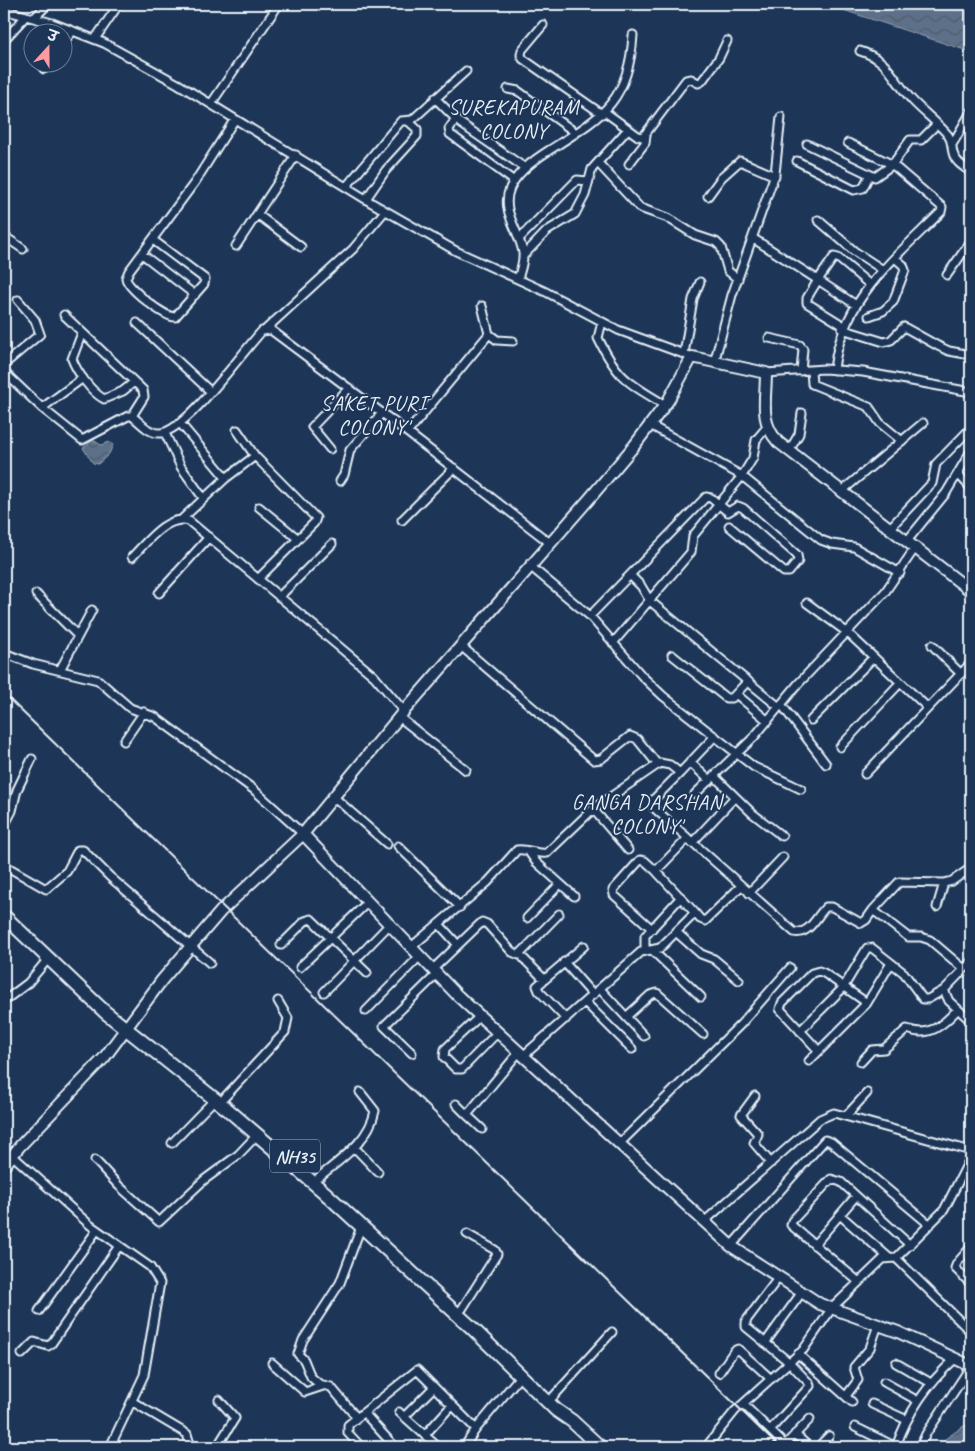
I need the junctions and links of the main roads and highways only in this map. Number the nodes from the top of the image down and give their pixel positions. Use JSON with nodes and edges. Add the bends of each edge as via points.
{"nodes":[{"id":1,"x":4,"y":906,"type":"edge"},
{"id":2,"x":4,"y":916,"type":"edge"},
{"id":3,"x":128,"y":1026,"type":"junction"},
{"id":4,"x":220,"y":1098,"type":"junction"},
{"id":5,"x":572,"y":1421,"type":"junction"},
{"id":6,"x":600,"y":1447,"type":"edge"}],
"edges":[{"from":1,"to":3,"type":"highway","number":"NH35"},
{"from":2,"to":3,"type":"highway","number":"NH35","via":[[48,960]]},
{"from":3,"to":4,"type":"highway","number":"NH35"},
{"from":4,"to":5,"type":"highway","number":"NH35","via":[[556,1410]]},
{"from":4,"to":5,"type":"highway","number":"NH35","via":[[319,1177],[462,1309],[554,1398]]},
{"from":5,"to":6,"type":"highway","number":"NH35"}]}
